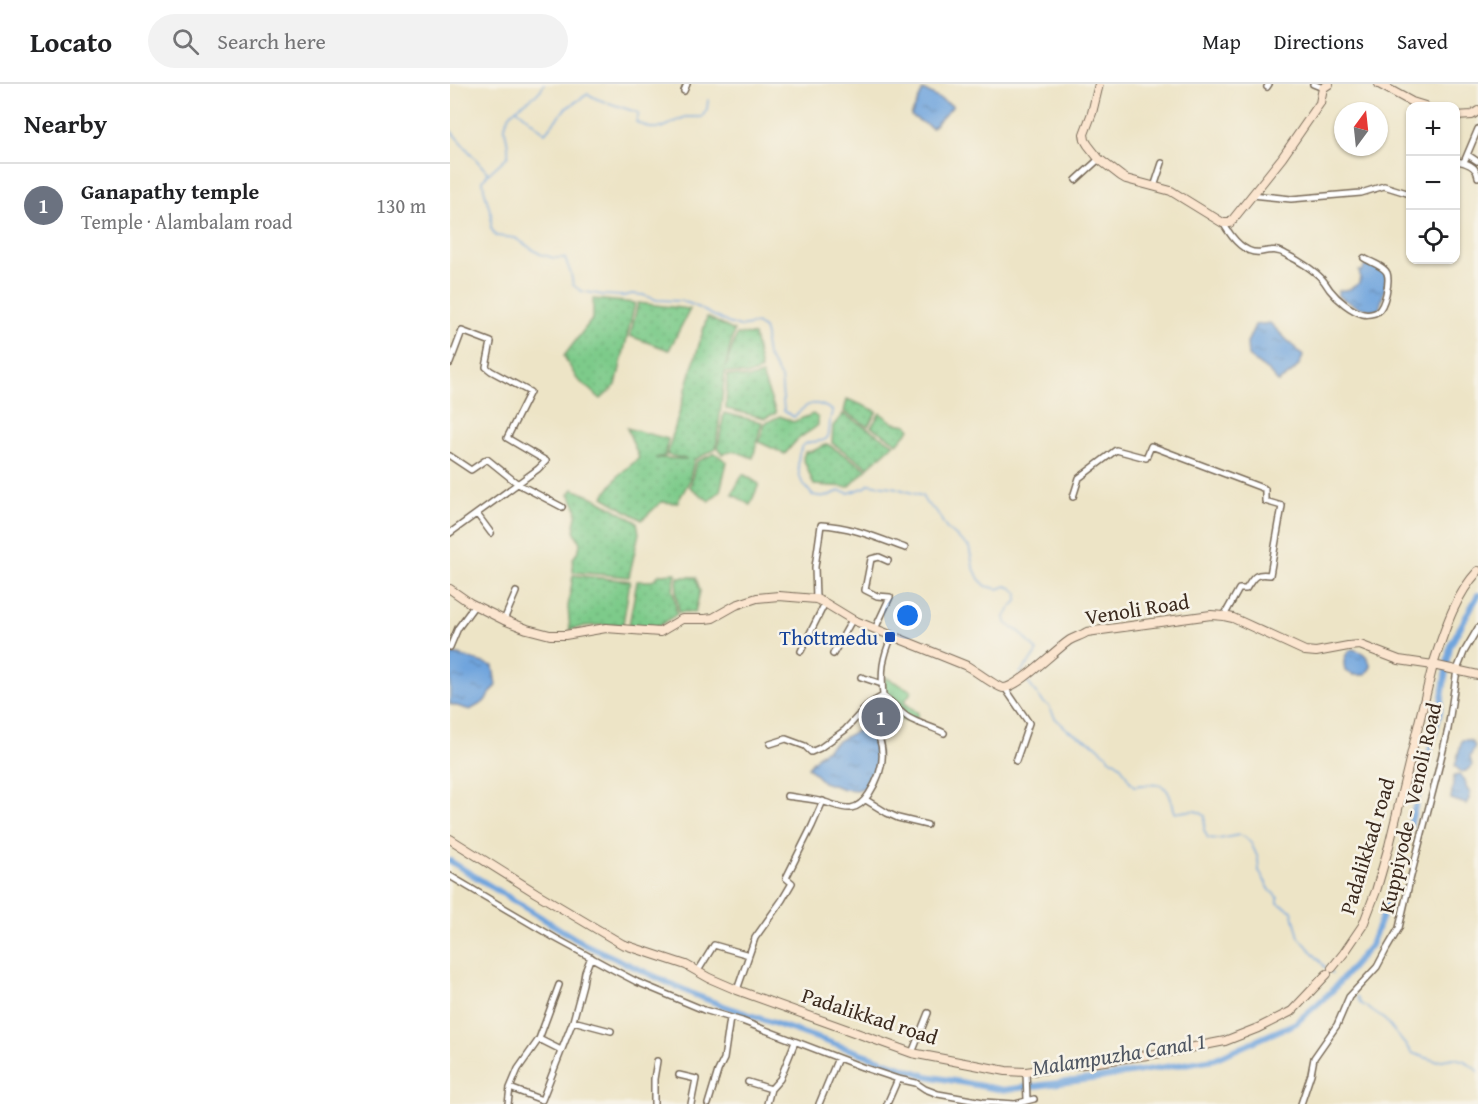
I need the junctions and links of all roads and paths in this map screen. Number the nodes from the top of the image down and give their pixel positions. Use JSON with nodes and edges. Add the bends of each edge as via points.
{"nodes":[{"id":1,"x":687,"y":84,"type":"edge"},
{"id":2,"x":1099,"y":84,"type":"edge"},
{"id":3,"x":1314,"y":84,"type":"edge"},
{"id":4,"x":1379,"y":84,"type":"edge"},
{"id":5,"x":1326,"y":86,"type":"edge"},
{"id":6,"x":684,"y":91,"type":"dead end"},
{"id":7,"x":1412,"y":102,"type":"edge"},
{"id":8,"x":1477,"y":114,"type":"edge"},
{"id":9,"x":1460,"y":116,"type":"edge"},
{"id":10,"x":1478,"y":129,"type":"edge"},
{"id":11,"x":1468,"y":155,"type":"junction"},
{"id":12,"x":1100,"y":159,"type":"junction"},
{"id":13,"x":1477,"y":161,"type":"edge"},
{"id":14,"x":1460,"y":162,"type":"edge"},
{"id":15,"x":1464,"y":162,"type":"junction"},
{"id":16,"x":1162,"y":163,"type":"dead end"},
{"id":17,"x":1478,"y":177,"type":"edge"},
{"id":18,"x":1076,"y":180,"type":"dead end"},
{"id":19,"x":1154,"y":187,"type":"junction"},
{"id":20,"x":1406,"y":193,"type":"edge"},
{"id":21,"x":1252,"y":195,"type":"junction"},
{"id":22,"x":1222,"y":223,"type":"junction"},
{"id":23,"x":1364,"y":258,"type":"dead end"},
{"id":24,"x":450,"y":363,"type":"edge"},
{"id":25,"x":450,"y":456,"type":"edge"},
{"id":26,"x":518,"y":484,"type":"junction"},
{"id":27,"x":1073,"y":497,"type":"dead end"},
{"id":28,"x":562,"y":507,"type":"dead end"},
{"id":29,"x":477,"y":514,"type":"junction"},
{"id":30,"x":450,"y":533,"type":"edge"},
{"id":31,"x":492,"y":533,"type":"dead end"},
{"id":32,"x":905,"y":548,"type":"dead end"},
{"id":33,"x":888,"y":561,"type":"dead end"},
{"id":34,"x":1478,"y":571,"type":"edge"},
{"id":35,"x":450,"y":589,"type":"edge"},
{"id":36,"x":516,"y":592,"type":"dead end"},
{"id":37,"x":816,"y":599,"type":"junction"},
{"id":38,"x":825,"y":603,"type":"junction"},
{"id":39,"x":475,"y":605,"type":"junction"},
{"id":40,"x":1224,"y":616,"type":"junction"},
{"id":41,"x":504,"y":620,"type":"junction"},
{"id":42,"x":852,"y":620,"type":"junction"},
{"id":43,"x":450,"y":627,"type":"edge"},
{"id":44,"x":458,"y":628,"type":"junction"},
{"id":45,"x":1478,"y":628,"type":"edge"},
{"id":46,"x":875,"y":629,"type":"junction"},
{"id":47,"x":892,"y":636,"type":"junction"},
{"id":48,"x":450,"y":647,"type":"edge"},
{"id":49,"x":801,"y":651,"type":"dead end"},
{"id":50,"x":833,"y":654,"type":"dead end"},
{"id":51,"x":1435,"y":665,"type":"junction"},
{"id":52,"x":1457,"y":670,"type":"junction"},
{"id":53,"x":1478,"y":675,"type":"edge"},
{"id":54,"x":861,"y":676,"type":"dead end"},
{"id":55,"x":882,"y":684,"type":"junction"},
{"id":56,"x":1005,"y":688,"type":"junction"},
{"id":57,"x":883,"y":696,"type":"junction"},
{"id":58,"x":873,"y":703,"type":"junction"},
{"id":59,"x":863,"y":711,"type":"junction"},
{"id":60,"x":870,"y":715,"type":"junction"},
{"id":61,"x":944,"y":733,"type":"dead end"},
{"id":62,"x":770,"y":744,"type":"dead end"},
{"id":63,"x":1016,"y":761,"type":"dead end"},
{"id":64,"x":787,"y":796,"type":"dead end"},
{"id":65,"x":866,"y":800,"type":"junction"},
{"id":66,"x":823,"y":801,"type":"junction"},
{"id":67,"x":927,"y":825,"type":"dead end"},
{"id":68,"x":450,"y":839,"type":"edge"},
{"id":69,"x":450,"y":876,"type":"edge"},
{"id":70,"x":591,"y":957,"type":"junction"},
{"id":71,"x":748,"y":958,"type":"junction"},
{"id":72,"x":698,"y":971,"type":"junction"},
{"id":73,"x":559,"y":985,"type":"dead end"},
{"id":74,"x":737,"y":990,"type":"junction"},
{"id":75,"x":928,"y":1013,"type":"dead end"},
{"id":76,"x":730,"y":1018,"type":"junction"},
{"id":77,"x":573,"y":1021,"type":"junction"},
{"id":78,"x":611,"y":1031,"type":"dead end"},
{"id":79,"x":539,"y":1039,"type":"junction"},
{"id":80,"x":795,"y":1042,"type":"junction"},
{"id":81,"x":561,"y":1050,"type":"junction"},
{"id":82,"x":912,"y":1053,"type":"junction"},
{"id":83,"x":838,"y":1058,"type":"junction"},
{"id":84,"x":657,"y":1061,"type":"dead end"},
{"id":85,"x":1026,"y":1072,"type":"junction"},
{"id":86,"x":679,"y":1075,"type":"dead end"},
{"id":87,"x":898,"y":1079,"type":"junction"},
{"id":88,"x":748,"y":1082,"type":"dead end"},
{"id":89,"x":510,"y":1088,"type":"junction"},
{"id":90,"x":771,"y":1089,"type":"junction"},
{"id":91,"x":508,"y":1104,"type":"edge"},
{"id":92,"x":654,"y":1104,"type":"edge"},
{"id":93,"x":691,"y":1104,"type":"edge"},
{"id":94,"x":708,"y":1104,"type":"edge"},
{"id":95,"x":767,"y":1104,"type":"edge"},
{"id":96,"x":819,"y":1104,"type":"edge"},
{"id":97,"x":887,"y":1104,"type":"edge"},
{"id":98,"x":1301,"y":1104,"type":"edge"}],
"edges":[{"from":1,"to":6,"type":"street"},
{"from":2,"to":12,"type":"street","via":[[1084,134]]},
{"from":3,"to":5,"type":"street"},
{"from":4,"to":7,"type":"street"},
{"from":5,"to":21,"type":"street","via":[[1320,103]]},
{"from":8,"to":9,"type":"street"},
{"from":10,"to":11,"type":"street"},
{"from":11,"to":13,"type":"street"},
{"from":11,"to":15,"type":"street"},
{"from":12,"to":18,"type":"street"},
{"from":12,"to":19,"type":"street","via":[[1126,179]]},
{"from":14,"to":15,"type":"street"},
{"from":15,"to":17,"type":"street","via":[[1478,172]]},
{"from":16,"to":19,"type":"street"},
{"from":19,"to":22,"type":"street","via":[[1171,191]]},
{"from":20,"to":21,"type":"street","via":[[1384,186],[1361,193],[1291,199]]},
{"from":21,"to":22,"type":"street","via":[[1230,223]]},
{"from":22,"to":23,"type":"street","via":[[1240,245],[1258,253],[1270,250],[1286,254],[1320,276],[1350,308],[1366,315],[1380,309],[1388,284],[1383,268]]},
{"from":24,"to":26,"type":"street","via":[[462,331],[491,342],[486,367],[530,392],[507,438],[546,461]]},
{"from":25,"to":26,"type":"street","via":[[471,470],[487,459]]},
{"from":26,"to":28,"type":"street"},
{"from":26,"to":29,"type":"street"},
{"from":27,"to":40,"type":"street","via":[[1079,478],[1116,450],[1146,458],[1151,446],[1265,489],[1265,501],[1282,506],[1270,575],[1255,576],[1246,590],[1239,589]]},
{"from":29,"to":30,"type":"street"},
{"from":29,"to":31,"type":"street"},
{"from":32,"to":37,"type":"street","via":[[838,526],[821,525]]},
{"from":33,"to":46,"type":"street","via":[[871,559],[865,590],[877,597],[890,597]]},
{"from":34,"to":51,"type":"street","name":"Padalikkad road","via":[[1456,602]]},
{"from":35,"to":39,"type":"street"},
{"from":36,"to":41,"type":"street"},
{"from":37,"to":38,"type":"street"},
{"from":37,"to":41,"type":"street","via":[[757,598],[713,618],[682,619],[660,632],[606,628],[550,635]]},
{"from":38,"to":42,"type":"street"},
{"from":38,"to":49,"type":"street"},
{"from":39,"to":41,"type":"street"},
{"from":39,"to":44,"type":"street"},
{"from":40,"to":51,"type":"street","name":"Venoli Road","via":[[1305,651],[1360,645],[1399,660]]},
{"from":40,"to":56,"type":"street","name":"Venoli Road","via":[[1087,633],[1071,640],[1020,681]]},
{"from":42,"to":46,"type":"street"},
{"from":42,"to":50,"type":"street"},
{"from":43,"to":44,"type":"street"},
{"from":44,"to":48,"type":"street"},
{"from":45,"to":52,"type":"street","name":"Kuppiyode - Venoli Road"},
{"from":46,"to":47,"type":"street"},
{"from":47,"to":55,"type":"street","via":[[882,665]]},
{"from":47,"to":56,"type":"street","via":[[967,666]]},
{"from":51,"to":52,"type":"street","name":"Venoli Road"},
{"from":51,"to":85,"type":"street","name":"Padalikkad road","via":[[1389,846],[1363,925],[1344,953],[1292,1011],[1225,1041]]},
{"from":52,"to":53,"type":"street","name":"Venoli Road"},
{"from":52,"to":98,"type":"street","name":"Kuppiyode - Venoli Road","via":[[1441,761],[1399,928],[1377,967],[1349,997],[1337,1025],[1314,1058]]},
{"from":54,"to":55,"type":"street"},
{"from":55,"to":57,"type":"street"},
{"from":56,"to":63,"type":"street","via":[[1029,723]]},
{"from":57,"to":58,"type":"street"},
{"from":57,"to":61,"type":"street","via":[[910,718]]},
{"from":58,"to":59,"type":"street"},
{"from":58,"to":60,"type":"street"},
{"from":59,"to":60,"type":"street"},
{"from":59,"to":62,"type":"street","via":[[845,730],[811,752],[786,739]]},
{"from":60,"to":65,"type":"street","via":[[879,733],[882,769]]},
{"from":64,"to":66,"type":"street"},
{"from":65,"to":66,"type":"street","via":[[851,808]]},
{"from":65,"to":67,"type":"street","via":[[898,818]]},
{"from":66,"to":71,"type":"street","via":[[786,878],[792,883],[755,938]]},
{"from":68,"to":72,"type":"street","name":"Padalikkad road","via":[[622,944]]},
{"from":69,"to":70,"type":"street"},
{"from":70,"to":76,"type":"street","via":[[637,982]]},
{"from":70,"to":77,"type":"street"},
{"from":71,"to":72,"type":"street","via":[[714,945]]},
{"from":71,"to":74,"type":"street"},
{"from":72,"to":74,"type":"street","name":"Padalikkad road"},
{"from":73,"to":79,"type":"street"},
{"from":74,"to":82,"type":"street","name":"Padalikkad road"},
{"from":75,"to":82,"type":"street"},
{"from":76,"to":80,"type":"street"},
{"from":76,"to":94,"type":"street","via":[[724,1059]]},
{"from":77,"to":78,"type":"street"},
{"from":77,"to":81,"type":"street"},
{"from":79,"to":81,"type":"street"},
{"from":79,"to":89,"type":"street","via":[[518,1068]]},
{"from":80,"to":83,"type":"street"},
{"from":80,"to":90,"type":"street","via":[[780,1079]]},
{"from":81,"to":89,"type":"street","via":[[542,1100]]},
{"from":82,"to":85,"type":"street","name":"Padalikkad road"},
{"from":83,"to":87,"type":"street"},
{"from":83,"to":96,"type":"street"},
{"from":84,"to":92,"type":"street"},
{"from":85,"to":87,"type":"street","via":[[1030,1100],[1015,1104],[938,1094]]},
{"from":86,"to":93,"type":"street","via":[[696,1079]]},
{"from":87,"to":97,"type":"street"},
{"from":88,"to":90,"type":"street"},
{"from":89,"to":91,"type":"street"},
{"from":90,"to":95,"type":"street"}]}
